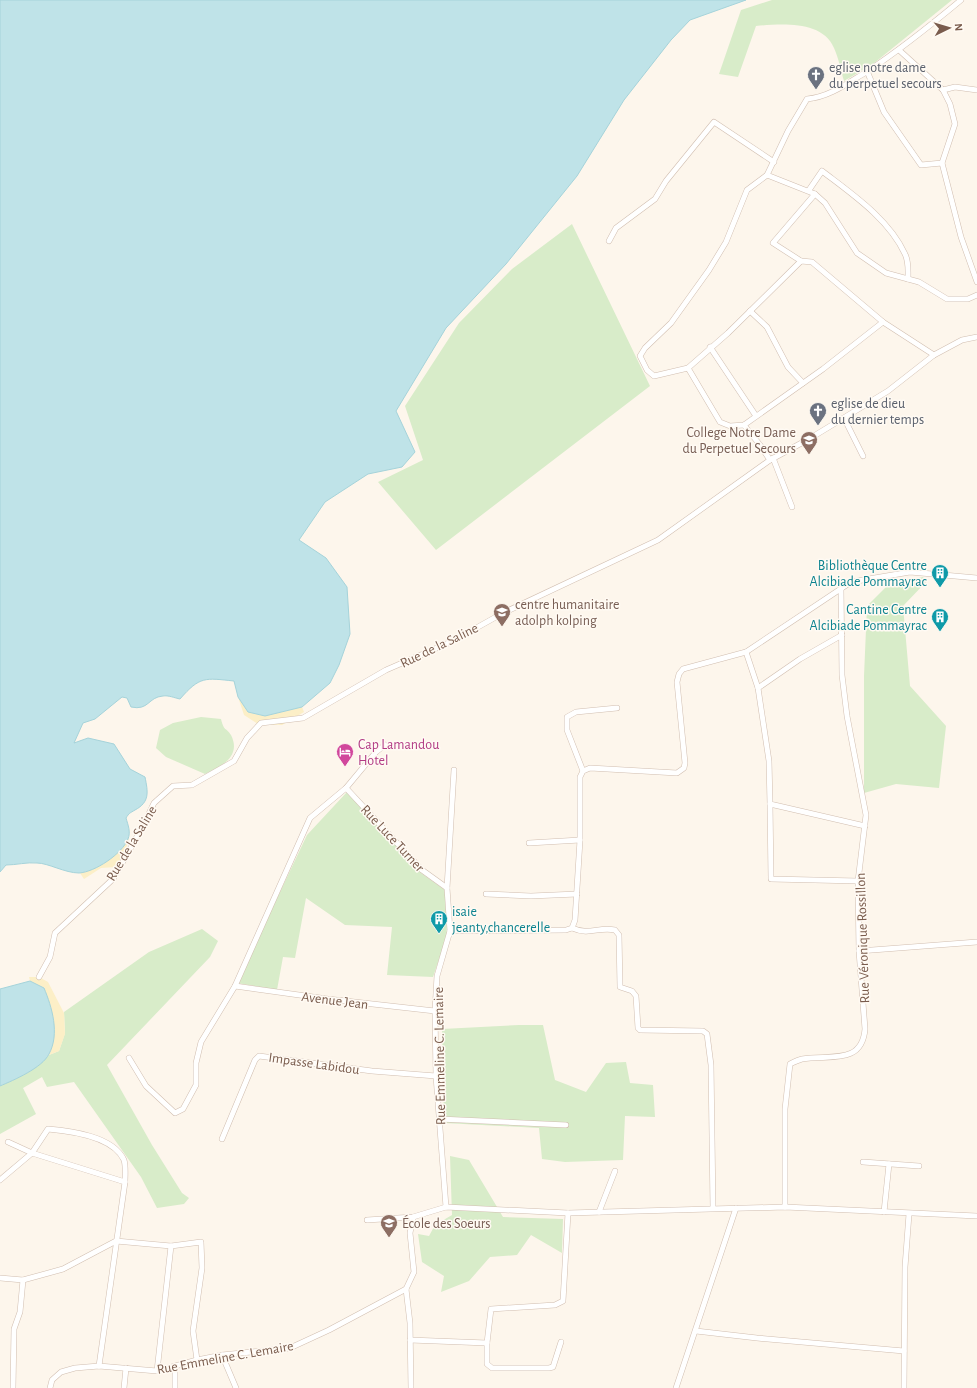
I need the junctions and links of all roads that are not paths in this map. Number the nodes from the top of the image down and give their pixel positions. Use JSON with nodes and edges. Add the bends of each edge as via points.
{"nodes":[{"id":1,"x":961,"y":0,"type":"edge"},
{"id":2,"x":900,"y":50,"type":"junction"},
{"id":3,"x":867,"y":71,"type":"junction"},
{"id":4,"x":943,"y":90,"type":"junction"},
{"id":5,"x":977,"y":90,"type":"edge"},
{"id":6,"x":774,"y":162,"type":"junction"},
{"id":7,"x":942,"y":163,"type":"junction"},
{"id":8,"x":767,"y":175,"type":"junction"},
{"id":9,"x":809,"y":190,"type":"junction"},
{"id":10,"x":815,"y":194,"type":"junction"},
{"id":11,"x":609,"y":241,"type":"dead end"},
{"id":12,"x":801,"y":261,"type":"junction"},
{"id":13,"x":908,"y":279,"type":"junction"},
{"id":14,"x":977,"y":282,"type":"edge"},
{"id":15,"x":977,"y":295,"type":"edge"},
{"id":16,"x":750,"y":311,"type":"junction"},
{"id":17,"x":882,"y":322,"type":"junction"},
{"id":18,"x":977,"y":337,"type":"edge"},
{"id":19,"x":710,"y":347,"type":"junction"},
{"id":20,"x":934,"y":355,"type":"junction"},
{"id":21,"x":688,"y":368,"type":"junction"},
{"id":22,"x":803,"y":383,"type":"junction"},
{"id":23,"x":756,"y":416,"type":"junction"},
{"id":24,"x":844,"y":418,"type":"junction"},
{"id":25,"x":744,"y":425,"type":"junction"},
{"id":26,"x":863,"y":456,"type":"dead end"},
{"id":27,"x":771,"y":459,"type":"junction"},
{"id":28,"x":792,"y":507,"type":"dead end"},
{"id":29,"x":977,"y":578,"type":"edge"},
{"id":30,"x":841,"y":589,"type":"junction"},
{"id":31,"x":842,"y":635,"type":"junction"},
{"id":32,"x":746,"y":652,"type":"junction"},
{"id":33,"x":758,"y":688,"type":"junction"},
{"id":34,"x":617,"y":708,"type":"dead end"},
{"id":35,"x":385,"y":745,"type":"dead end"},
{"id":36,"x":454,"y":770,"type":"dead end"},
{"id":37,"x":583,"y":771,"type":"junction"},
{"id":38,"x":346,"y":788,"type":"junction"},
{"id":39,"x":770,"y":804,"type":"junction"},
{"id":40,"x":865,"y":826,"type":"junction"},
{"id":41,"x":580,"y":840,"type":"junction"},
{"id":42,"x":528,"y":842,"type":"dead end"},
{"id":43,"x":858,"y":881,"type":"junction"},
{"id":44,"x":447,"y":888,"type":"junction"},
{"id":45,"x":486,"y":894,"type":"dead end"},
{"id":46,"x":577,"y":894,"type":"junction"},
{"id":47,"x":572,"y":928,"type":"junction"},
{"id":48,"x":450,"y":931,"type":"junction"},
{"id":49,"x":977,"y":942,"type":"edge"},
{"id":50,"x":859,"y":951,"type":"junction"},
{"id":51,"x":39,"y":977,"type":"dead end"},
{"id":52,"x":235,"y":986,"type":"junction"},
{"id":53,"x":435,"y":1011,"type":"junction"},
{"id":54,"x":129,"y":1058,"type":"dead end"},
{"id":55,"x":436,"y":1076,"type":"junction"},
{"id":56,"x":439,"y":1119,"type":"junction"},
{"id":57,"x":566,"y":1125,"type":"dead end"},
{"id":58,"x":222,"y":1139,"type":"dead end"},
{"id":59,"x":8,"y":1142,"type":"dead end"},
{"id":60,"x":32,"y":1153,"type":"junction"},
{"id":61,"x":863,"y":1162,"type":"dead end"},
{"id":62,"x":888,"y":1164,"type":"junction"},
{"id":63,"x":920,"y":1166,"type":"dead end"},
{"id":64,"x":615,"y":1171,"type":"dead end"},
{"id":65,"x":0,"y":1180,"type":"edge"},
{"id":66,"x":125,"y":1182,"type":"junction"},
{"id":67,"x":446,"y":1207,"type":"junction"},
{"id":68,"x":785,"y":1207,"type":"junction"},
{"id":69,"x":713,"y":1208,"type":"junction"},
{"id":70,"x":736,"y":1208,"type":"junction"},
{"id":71,"x":568,"y":1212,"type":"junction"},
{"id":72,"x":599,"y":1212,"type":"junction"},
{"id":73,"x":884,"y":1212,"type":"junction"},
{"id":74,"x":909,"y":1214,"type":"junction"},
{"id":75,"x":413,"y":1216,"type":"junction"},
{"id":76,"x":977,"y":1216,"type":"edge"},
{"id":77,"x":367,"y":1220,"type":"dead end"},
{"id":78,"x":116,"y":1241,"type":"junction"},
{"id":79,"x":171,"y":1246,"type":"junction"},
{"id":80,"x":0,"y":1278,"type":"edge"},
{"id":81,"x":23,"y":1280,"type":"junction"},
{"id":82,"x":406,"y":1289,"type":"junction"},
{"id":83,"x":696,"y":1331,"type":"junction"},
{"id":84,"x":410,"y":1340,"type":"junction"},
{"id":85,"x":560,"y":1342,"type":"dead end"},
{"id":86,"x":487,"y":1343,"type":"junction"},
{"id":87,"x":904,"y":1350,"type":"junction"},
{"id":88,"x":222,"y":1355,"type":"junction"},
{"id":89,"x":198,"y":1360,"type":"junction"},
{"id":90,"x":99,"y":1366,"type":"junction"},
{"id":91,"x":175,"y":1366,"type":"junction"},
{"id":92,"x":126,"y":1368,"type":"junction"},
{"id":93,"x":157,"y":1371,"type":"junction"},
{"id":94,"x":13,"y":1388,"type":"edge"},
{"id":95,"x":50,"y":1388,"type":"edge"},
{"id":96,"x":124,"y":1388,"type":"edge"},
{"id":97,"x":175,"y":1388,"type":"edge"},
{"id":98,"x":236,"y":1388,"type":"edge"},
{"id":99,"x":411,"y":1388,"type":"edge"},
{"id":100,"x":676,"y":1388,"type":"edge"},
{"id":101,"x":904,"y":1388,"type":"edge"}],
"edges":[{"from":1,"to":2,"type":"street"},
{"from":2,"to":3,"type":"street"},
{"from":2,"to":4,"type":"street"},
{"from":3,"to":6,"type":"street","via":[[831,92],[807,99]]},
{"from":3,"to":7,"type":"street","via":[[884,112],[920,165]]},
{"from":4,"to":5,"type":"street","via":[[955,87]]},
{"from":4,"to":7,"type":"street","via":[[955,124]]},
{"from":6,"to":8,"type":"street"},
{"from":6,"to":11,"type":"street","via":[[714,122],[666,181],[655,200],[616,228]]},
{"from":7,"to":14,"type":"street","via":[[961,236]]},
{"from":8,"to":9,"type":"street"},
{"from":8,"to":21,"type":"street","via":[[746,190],[726,242],[709,270],[671,323],[640,356],[647,370],[654,376]]},
{"from":9,"to":10,"type":"street"},
{"from":9,"to":13,"type":"street","via":[[822,171],[862,201],[899,243],[906,255]]},
{"from":10,"to":12,"type":"street","via":[[774,243]]},
{"from":10,"to":13,"type":"street","via":[[824,203],[857,253],[886,273]]},
{"from":12,"to":16,"type":"street"},
{"from":12,"to":17,"type":"street","via":[[812,262]]},
{"from":13,"to":15,"type":"street","via":[[919,282],[947,299],[968,299]]},
{"from":16,"to":19,"type":"street"},
{"from":16,"to":22,"type":"street","via":[[767,327],[788,367]]},
{"from":17,"to":20,"type":"street"},
{"from":17,"to":22,"type":"street"},
{"from":18,"to":20,"type":"street","name":"Rue de la Saline","via":[[962,340]]},
{"from":19,"to":21,"type":"street"},
{"from":19,"to":23,"type":"street"},
{"from":20,"to":24,"type":"street","name":"Rue de la Saline","via":[[888,391]]},
{"from":21,"to":25,"type":"street","via":[[720,422],[730,426]]},
{"from":22,"to":23,"type":"street"},
{"from":23,"to":25,"type":"street"},
{"from":24,"to":26,"type":"street"},
{"from":24,"to":27,"type":"street","name":"Rue de la Saline"},
{"from":25,"to":27,"type":"street"},
{"from":27,"to":28,"type":"street"},
{"from":27,"to":51,"type":"street","name":"Rue de la Saline","via":[[658,540],[509,610],[453,641],[386,670],[303,718],[262,723],[247,738],[234,761],[192,786],[173,786],[154,803],[113,879],[54,933],[50,957]]},
{"from":29,"to":30,"type":"street","via":[[910,572],[851,582]]},
{"from":30,"to":31,"type":"street","name":"Rue Véronique Rossillon"},
{"from":30,"to":32,"type":"street"},
{"from":31,"to":33,"type":"street","via":[[800,659]]},
{"from":31,"to":40,"type":"street","name":"Rue Véronique Rossillon","via":[[845,703],[863,793]]},
{"from":32,"to":33,"type":"street"},
{"from":32,"to":37,"type":"street","via":[[683,669],[679,674],[677,682],[684,768],[677,773],[590,768]]},
{"from":33,"to":39,"type":"street","via":[[769,761]]},
{"from":34,"to":37,"type":"street","via":[[576,712],[567,717],[567,730]]},
{"from":35,"to":38,"type":"street"},
{"from":36,"to":44,"type":"street"},
{"from":37,"to":41,"type":"street","via":[[580,776]]},
{"from":38,"to":44,"type":"street","name":"Rue Luce Turner","via":[[422,870]]},
{"from":38,"to":52,"type":"street","via":[[310,818]]},
{"from":39,"to":40,"type":"street"},
{"from":39,"to":43,"type":"street","via":[[771,879]]},
{"from":40,"to":43,"type":"street","name":"Rue Véronique Rossillon"},
{"from":41,"to":42,"type":"street"},
{"from":41,"to":46,"type":"street"},
{"from":43,"to":50,"type":"street","name":"Rue Véronique Rossillon"},
{"from":44,"to":48,"type":"street"},
{"from":45,"to":46,"type":"street"},
{"from":46,"to":47,"type":"street"},
{"from":47,"to":48,"type":"street","via":[[518,932]]},
{"from":47,"to":69,"type":"street","via":[[583,932],[609,929],[615,930],[619,935],[620,987],[632,991],[636,996],[640,1030],[703,1031],[707,1034],[711,1065]]},
{"from":48,"to":53,"type":"street","name":"Rue Emmeline C. Lemaire","via":[[437,976]]},
{"from":49,"to":50,"type":"street"},
{"from":50,"to":68,"type":"street","name":"Rue Véronique Rossillon","via":[[864,1041],[855,1051],[841,1057],[801,1059],[790,1064],[785,1109]]},
{"from":52,"to":53,"type":"street","name":"Avenue Jean","via":[[328,1000]]},
{"from":52,"to":54,"type":"street","via":[[201,1042],[196,1063],[196,1085],[182,1109],[175,1113],[146,1086]]},
{"from":53,"to":55,"type":"street","name":"Rue Emmeline C. Lemaire"},
{"from":55,"to":56,"type":"street","name":"Rue Emmeline C. Lemaire"},
{"from":55,"to":58,"type":"street","name":"Impasse Labidou","via":[[372,1071],[258,1056]]},
{"from":56,"to":57,"type":"street"},
{"from":56,"to":67,"type":"street","name":"Rue Emmeline C. Lemaire"},
{"from":59,"to":60,"type":"street"},
{"from":60,"to":65,"type":"street"},
{"from":60,"to":66,"type":"street"},
{"from":60,"to":66,"type":"street","via":[[48,1129],[70,1131],[108,1142],[124,1161]]},
{"from":61,"to":62,"type":"street"},
{"from":62,"to":63,"type":"street"},
{"from":62,"to":73,"type":"street"},
{"from":64,"to":72,"type":"street"},
{"from":66,"to":78,"type":"street"},
{"from":67,"to":71,"type":"street"},
{"from":67,"to":75,"type":"street"},
{"from":68,"to":70,"type":"street"},
{"from":68,"to":73,"type":"street"},
{"from":69,"to":70,"type":"street"},
{"from":69,"to":72,"type":"street"},
{"from":70,"to":83,"type":"street"},
{"from":71,"to":72,"type":"street"},
{"from":71,"to":86,"type":"street","via":[[563,1301],[555,1305],[491,1309]]},
{"from":73,"to":74,"type":"street"},
{"from":74,"to":76,"type":"street"},
{"from":74,"to":87,"type":"street","via":[[905,1267]]},
{"from":75,"to":77,"type":"street"},
{"from":75,"to":82,"type":"street","via":[[410,1233],[414,1272]]},
{"from":78,"to":79,"type":"street"},
{"from":78,"to":81,"type":"street","via":[[63,1269]]},
{"from":78,"to":90,"type":"street"},
{"from":79,"to":89,"type":"street","via":[[201,1242],[202,1268],[193,1331]]},
{"from":79,"to":93,"type":"street"},
{"from":80,"to":81,"type":"street"},
{"from":81,"to":94,"type":"street","via":[[20,1312],[14,1329]]},
{"from":82,"to":84,"type":"street"},
{"from":82,"to":88,"type":"street","name":"Rue Emmeline C. Lemaire","via":[[330,1330],[290,1348]]},
{"from":83,"to":87,"type":"street"},
{"from":83,"to":100,"type":"street"},
{"from":84,"to":86,"type":"street"},
{"from":84,"to":99,"type":"street"},
{"from":85,"to":86,"type":"street","via":[[554,1367],[542,1369],[489,1367]]},
{"from":87,"to":101,"type":"street"},
{"from":88,"to":89,"type":"street","name":"Rue Emmeline C. Lemaire"},
{"from":88,"to":98,"type":"street"},
{"from":89,"to":91,"type":"street","name":"Rue Emmeline C. Lemaire"},
{"from":90,"to":92,"type":"street","name":"Rue Emmeline C. Lemaire"},
{"from":90,"to":95,"type":"street","name":"Rue Emmeline C. Lemaire","via":[[61,1372],[52,1380]]},
{"from":91,"to":93,"type":"street","name":"Rue Emmeline C. Lemaire"},
{"from":91,"to":97,"type":"street"},
{"from":92,"to":93,"type":"street","name":"Rue Emmeline C. Lemaire"},
{"from":92,"to":96,"type":"street"}]}
